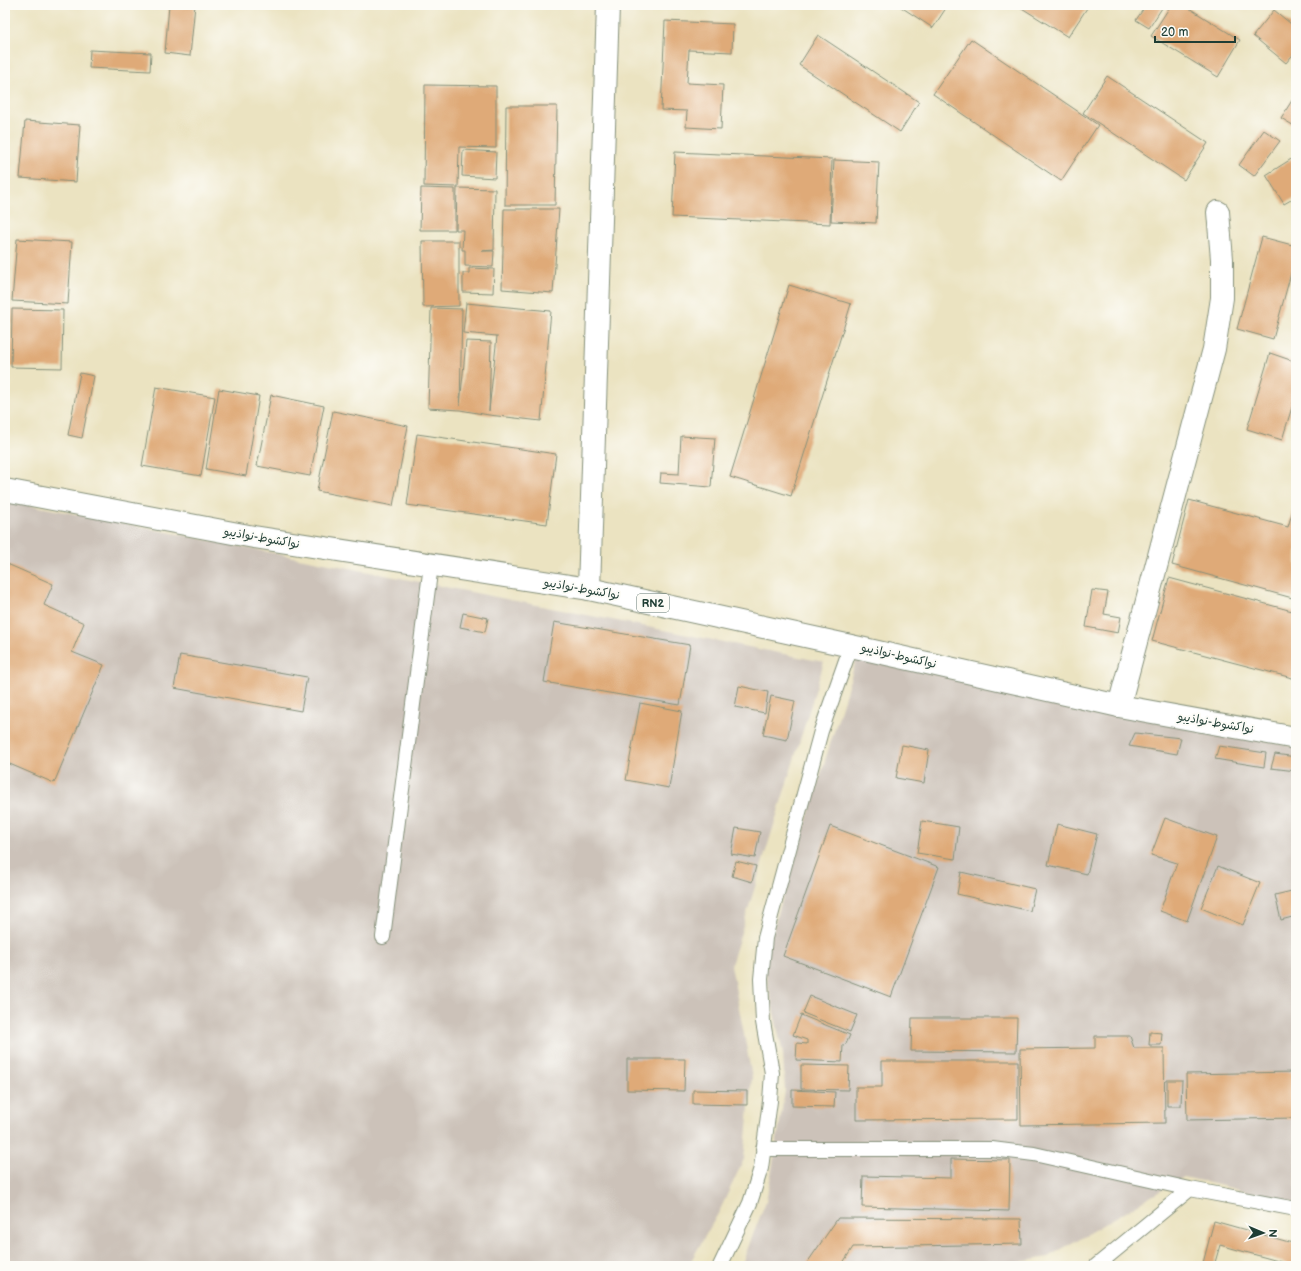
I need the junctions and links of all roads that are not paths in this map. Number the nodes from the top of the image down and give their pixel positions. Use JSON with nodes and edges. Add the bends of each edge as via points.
{"nodes":[{"id":1,"x":608,"y":5,"type":"edge"},
{"id":2,"x":1218,"y":212,"type":"dead end"},
{"id":3,"x":5,"y":490,"type":"edge"},
{"id":4,"x":431,"y":565,"type":"junction"},
{"id":5,"x":589,"y":589,"type":"junction"},
{"id":6,"x":851,"y":646,"type":"junction"},
{"id":7,"x":1119,"y":706,"type":"junction"},
{"id":8,"x":1296,"y":738,"type":"edge"},
{"id":9,"x":383,"y":937,"type":"dead end"},
{"id":10,"x":764,"y":1149,"type":"junction"},
{"id":11,"x":1190,"y":1189,"type":"junction"},
{"id":12,"x":1296,"y":1210,"type":"edge"},
{"id":13,"x":720,"y":1266,"type":"edge"},
{"id":14,"x":1096,"y":1266,"type":"edge"}],
"edges":[{"from":1,"to":5,"type":"main road"},
{"from":2,"to":7,"type":"main road","via":[[1222,298],[1214,349]]},
{"from":3,"to":4,"type":"main road","name":"نواكشوط-نواذيبو","number":"RN2","via":[[254,537]]},
{"from":4,"to":5,"type":"main road","name":"نواكشوط-نواذيبو","number":"RN2"},
{"from":4,"to":9,"type":"lane"},
{"from":5,"to":6,"type":"main road","name":"نواكشوط-نواذيبو","number":"RN2"},
{"from":6,"to":7,"type":"main road","name":"نواكشوط-نواذيبو","number":"RN2"},
{"from":6,"to":10,"type":"lane","via":[[821,731],[765,938],[761,979],[763,1022],[772,1073]]},
{"from":7,"to":8,"type":"main road","name":"نواكشوط-نواذيبو","number":"RN2"},
{"from":10,"to":11,"type":"lane","via":[[992,1149],[1034,1154]]},
{"from":10,"to":13,"type":"lane","via":[[750,1203]]},
{"from":11,"to":12,"type":"lane"},
{"from":11,"to":14,"type":"lane"}]}
